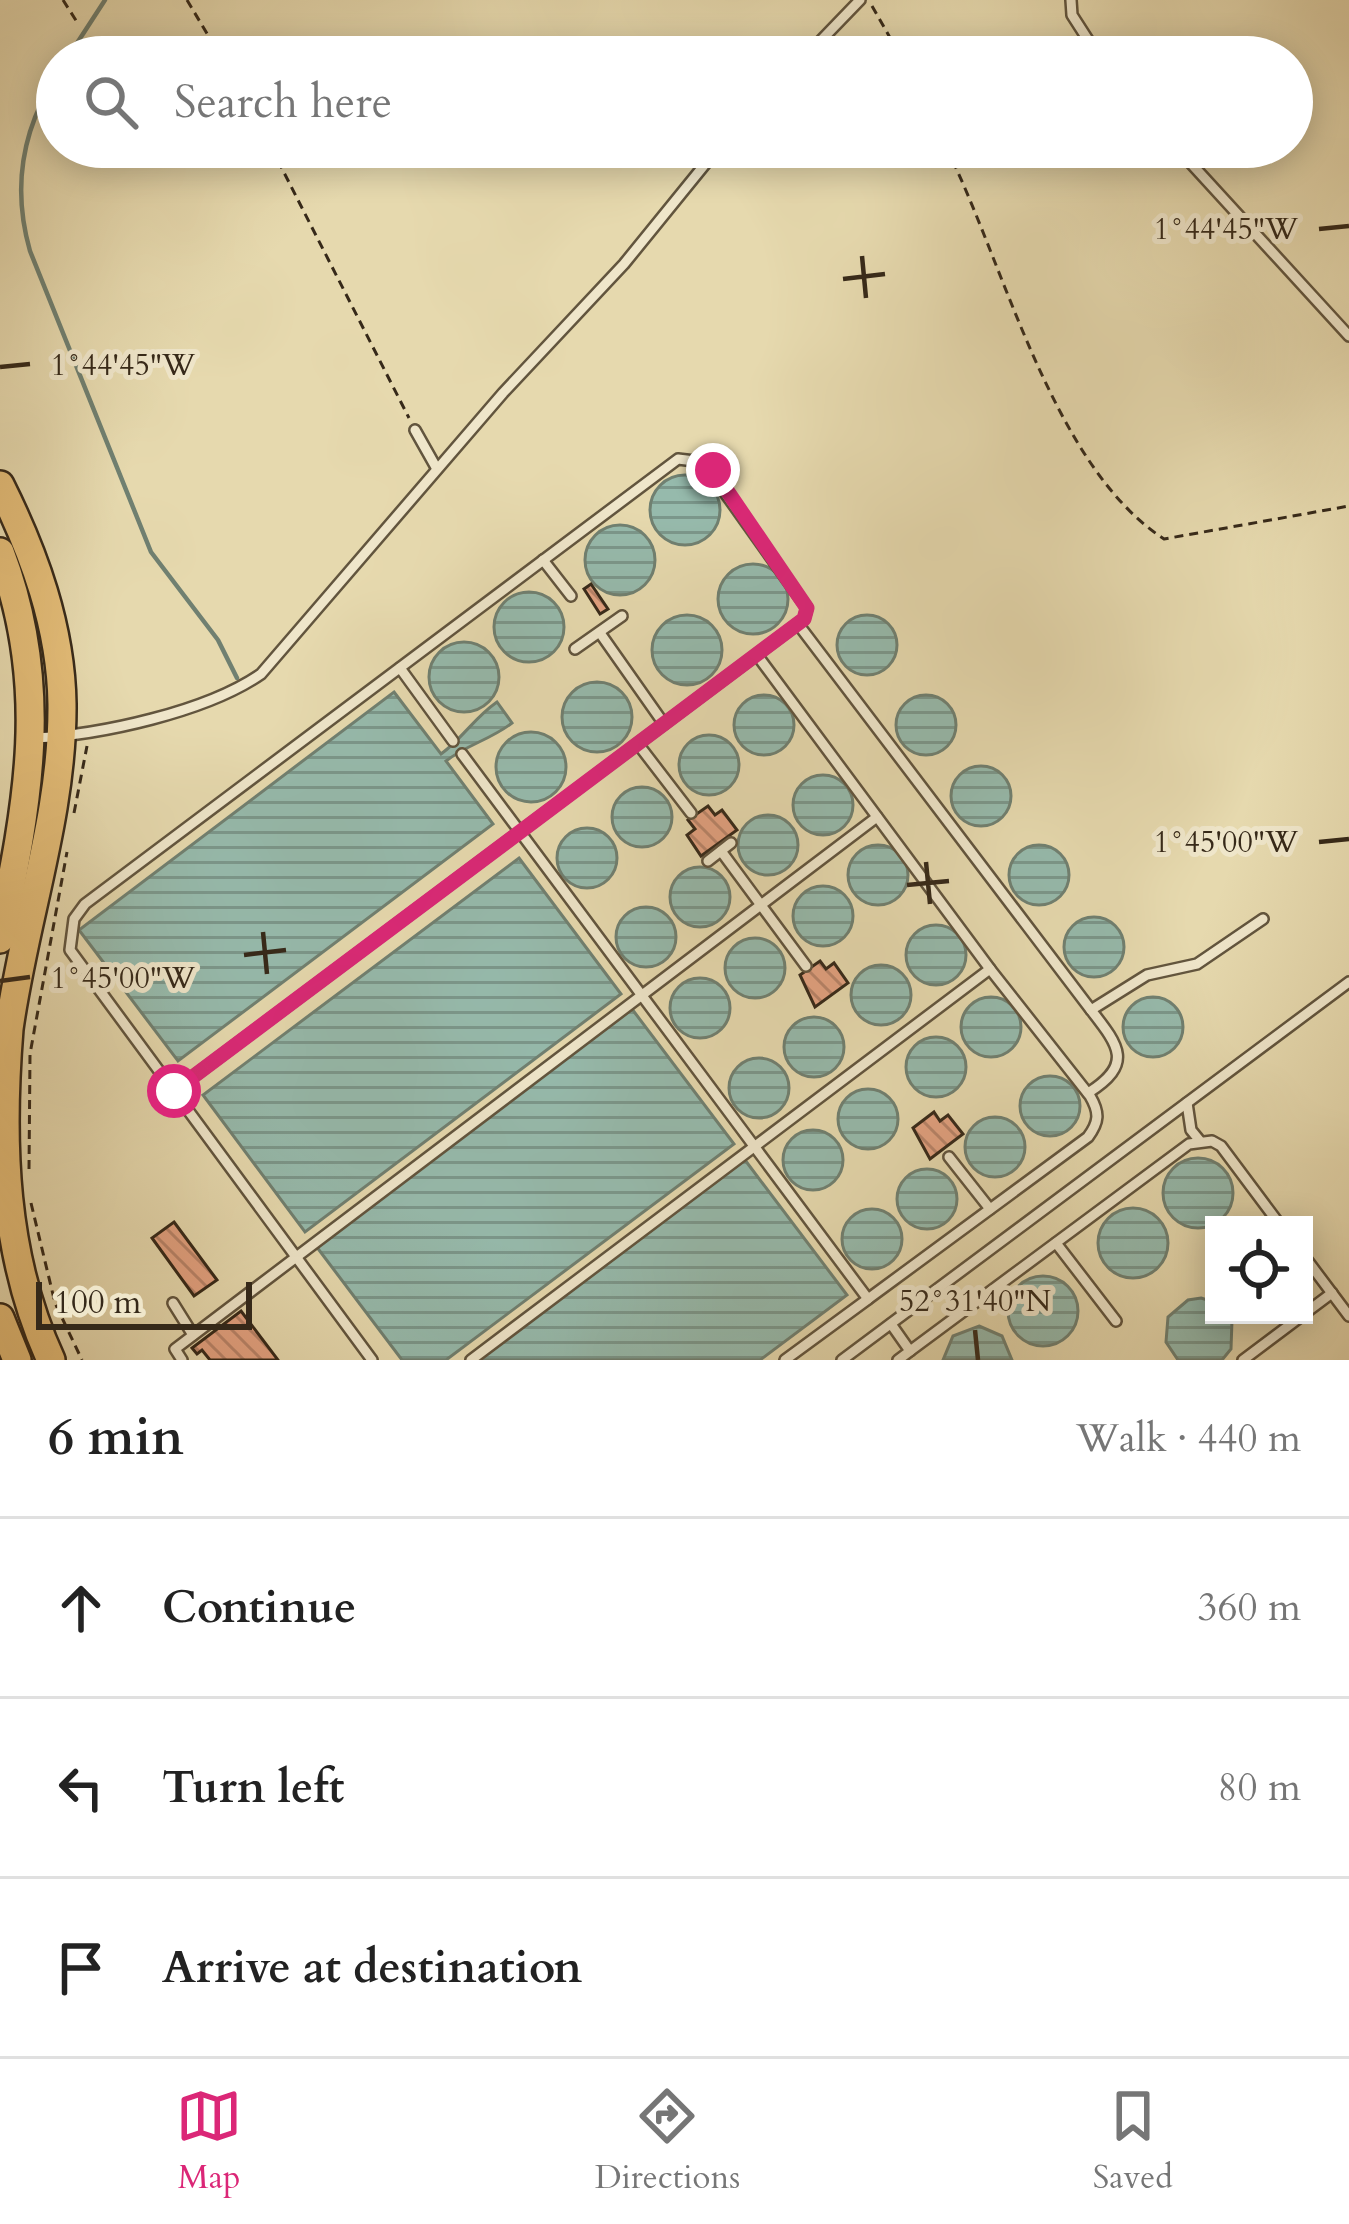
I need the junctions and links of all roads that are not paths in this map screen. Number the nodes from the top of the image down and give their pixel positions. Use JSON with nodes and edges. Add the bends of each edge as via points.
{"nodes":[{"id":1,"x":864,"y":0,"type":"edge"},
{"id":2,"x":1071,"y":0,"type":"edge"},
{"id":3,"x":827,"y":36,"type":"edge"},
{"id":4,"x":1086,"y":36,"type":"edge"},
{"id":5,"x":702,"y":168,"type":"edge"},
{"id":6,"x":1195,"y":168,"type":"edge"},
{"id":7,"x":1349,"y":336,"type":"edge"},
{"id":8,"x":415,"y":430,"type":"road end"},
{"id":9,"x":437,"y":470,"type":"junction"},
{"id":10,"x":0,"y":485,"type":"edge"},
{"id":11,"x":0,"y":552,"type":"edge"},
{"id":12,"x":543,"y":560,"type":"junction"},
{"id":13,"x":572,"y":596,"type":"dead end"},
{"id":14,"x":622,"y":616,"type":"dead end"},
{"id":15,"x":798,"y":623,"type":"junction"},
{"id":16,"x":11,"y":628,"type":"edge"},
{"id":17,"x":600,"y":633,"type":"junction"},
{"id":18,"x":575,"y":649,"type":"dead end"},
{"id":19,"x":757,"y":655,"type":"junction"},
{"id":20,"x":400,"y":668,"type":"junction"},
{"id":21,"x":664,"y":724,"type":"junction"},
{"id":22,"x":47,"y":738,"type":"junction"},
{"id":23,"x":453,"y":741,"type":"dead end"},
{"id":24,"x":638,"y":743,"type":"junction"},
{"id":25,"x":462,"y":754,"type":"dead end"},
{"id":26,"x":691,"y":813,"type":"dead end"},
{"id":27,"x":877,"y":817,"type":"junction"},
{"id":28,"x":520,"y":832,"type":"junction"},
{"id":29,"x":731,"y":843,"type":"dead end"},
{"id":30,"x":721,"y":851,"type":"junction"},
{"id":31,"x":708,"y":861,"type":"dead end"},
{"id":32,"x":760,"y":905,"type":"junction"},
{"id":33,"x":1263,"y":919,"type":"dead end"},
{"id":34,"x":0,"y":939,"type":"edge"},
{"id":35,"x":806,"y":966,"type":"dead end"},
{"id":36,"x":990,"y":969,"type":"junction"},
{"id":37,"x":1349,"y":982,"type":"edge"},
{"id":38,"x":639,"y":996,"type":"junction"},
{"id":39,"x":1091,"y":1010,"type":"junction"},
{"id":40,"x":174,"y":1091,"type":"junction"},
{"id":41,"x":1088,"y":1093,"type":"junction"},
{"id":42,"x":1187,"y":1103,"type":"junction"},
{"id":43,"x":1200,"y":1142,"type":"junction"},
{"id":44,"x":754,"y":1147,"type":"junction"},
{"id":45,"x":949,"y":1157,"type":"dead end"},
{"id":46,"x":11,"y":1190,"type":"edge"},
{"id":47,"x":990,"y":1209,"type":"junction"},
{"id":48,"x":1273,"y":1216,"type":"edge"},
{"id":49,"x":1056,"y":1243,"type":"junction"},
{"id":50,"x":295,"y":1256,"type":"junction"},
{"id":51,"x":1313,"y":1268,"type":"edge"},
{"id":52,"x":1332,"y":1293,"type":"junction"},
{"id":53,"x":868,"y":1299,"type":"junction"},
{"id":54,"x":173,"y":1303,"type":"dead end"},
{"id":55,"x":1313,"y":1307,"type":"edge"},
{"id":56,"x":1349,"y":1316,"type":"edge"},
{"id":57,"x":0,"y":1318,"type":"edge"},
{"id":58,"x":1117,"y":1321,"type":"dead end"},
{"id":59,"x":891,"y":1324,"type":"junction"},
{"id":60,"x":1290,"y":1324,"type":"edge"},
{"id":61,"x":193,"y":1335,"type":"junction"},
{"id":62,"x":910,"y":1351,"type":"junction"},
{"id":63,"x":16,"y":1360,"type":"edge"},
{"id":64,"x":52,"y":1360,"type":"edge"},
{"id":65,"x":182,"y":1360,"type":"edge"},
{"id":66,"x":372,"y":1360,"type":"edge"},
{"id":67,"x":471,"y":1360,"type":"edge"},
{"id":68,"x":785,"y":1360,"type":"edge"},
{"id":69,"x":842,"y":1360,"type":"edge"},
{"id":70,"x":898,"y":1360,"type":"edge"},
{"id":71,"x":1243,"y":1360,"type":"edge"}],
"edges":[{"from":1,"to":3,"type":"lane"},
{"from":2,"to":4,"type":"lane"},
{"from":5,"to":9,"type":"lane"},
{"from":6,"to":7,"type":"lane"},
{"from":8,"to":9,"type":"lane"},
{"from":9,"to":22,"type":"lane","via":[[260,674],[210,698]]},
{"from":10,"to":22,"type":"main road","via":[[51,618],[59,665]]},
{"from":11,"to":16,"type":"main road"},
{"from":12,"to":13,"type":"lane"},
{"from":12,"to":15,"type":"lane","via":[[679,458],[693,459],[713,470],[807,608]]},
{"from":12,"to":20,"type":"lane"},
{"from":14,"to":17,"type":"lane"},
{"from":15,"to":19,"type":"lane"},
{"from":15,"to":39,"type":"lane"},
{"from":16,"to":22,"type":"main road","via":[[32,669]]},
{"from":17,"to":18,"type":"lane"},
{"from":17,"to":21,"type":"lane"},
{"from":19,"to":21,"type":"lane"},
{"from":19,"to":27,"type":"lane"},
{"from":20,"to":23,"type":"lane"},
{"from":20,"to":40,"type":"lane","via":[[74,919],[70,950]]},
{"from":21,"to":24,"type":"lane"},
{"from":22,"to":34,"type":"main road"},
{"from":22,"to":46,"type":"main road","via":[[49,838],[8,1030]]},
{"from":24,"to":26,"type":"lane"},
{"from":24,"to":28,"type":"lane"},
{"from":25,"to":28,"type":"lane"},
{"from":27,"to":32,"type":"lane"},
{"from":27,"to":36,"type":"lane"},
{"from":28,"to":38,"type":"lane"},
{"from":28,"to":40,"type":"lane"},
{"from":29,"to":30,"type":"lane"},
{"from":30,"to":31,"type":"lane"},
{"from":30,"to":32,"type":"lane"},
{"from":32,"to":35,"type":"lane"},
{"from":32,"to":38,"type":"lane"},
{"from":33,"to":39,"type":"lane","via":[[1197,964],[1147,976]]},
{"from":36,"to":41,"type":"lane"},
{"from":36,"to":44,"type":"lane"},
{"from":37,"to":42,"type":"lane"},
{"from":38,"to":44,"type":"lane"},
{"from":38,"to":50,"type":"lane"},
{"from":39,"to":41,"type":"lane","via":[[1118,1059],[1111,1077]]},
{"from":40,"to":50,"type":"lane"},
{"from":41,"to":47,"type":"lane","via":[[1099,1111],[1088,1138]]},
{"from":42,"to":43,"type":"lane"},
{"from":42,"to":59,"type":"lane"},
{"from":43,"to":48,"type":"lane","via":[[1221,1146]]},
{"from":43,"to":49,"type":"lane"},
{"from":44,"to":53,"type":"lane"},
{"from":44,"to":67,"type":"lane"},
{"from":45,"to":47,"type":"lane"},
{"from":46,"to":64,"type":"main road","via":[[16,1263]]},
{"from":47,"to":53,"type":"lane"},
{"from":49,"to":58,"type":"lane"},
{"from":49,"to":62,"type":"lane"},
{"from":50,"to":61,"type":"lane"},
{"from":50,"to":66,"type":"lane"},
{"from":51,"to":52,"type":"lane"},
{"from":52,"to":55,"type":"lane"},
{"from":52,"to":56,"type":"lane"},
{"from":53,"to":68,"type":"lane"},
{"from":54,"to":61,"type":"lane"},
{"from":57,"to":63,"type":"main road"},
{"from":59,"to":62,"type":"lane"},
{"from":59,"to":69,"type":"lane"},
{"from":60,"to":71,"type":"lane"},
{"from":61,"to":65,"type":"lane","via":[[175,1349]]},
{"from":62,"to":70,"type":"lane"}]}
